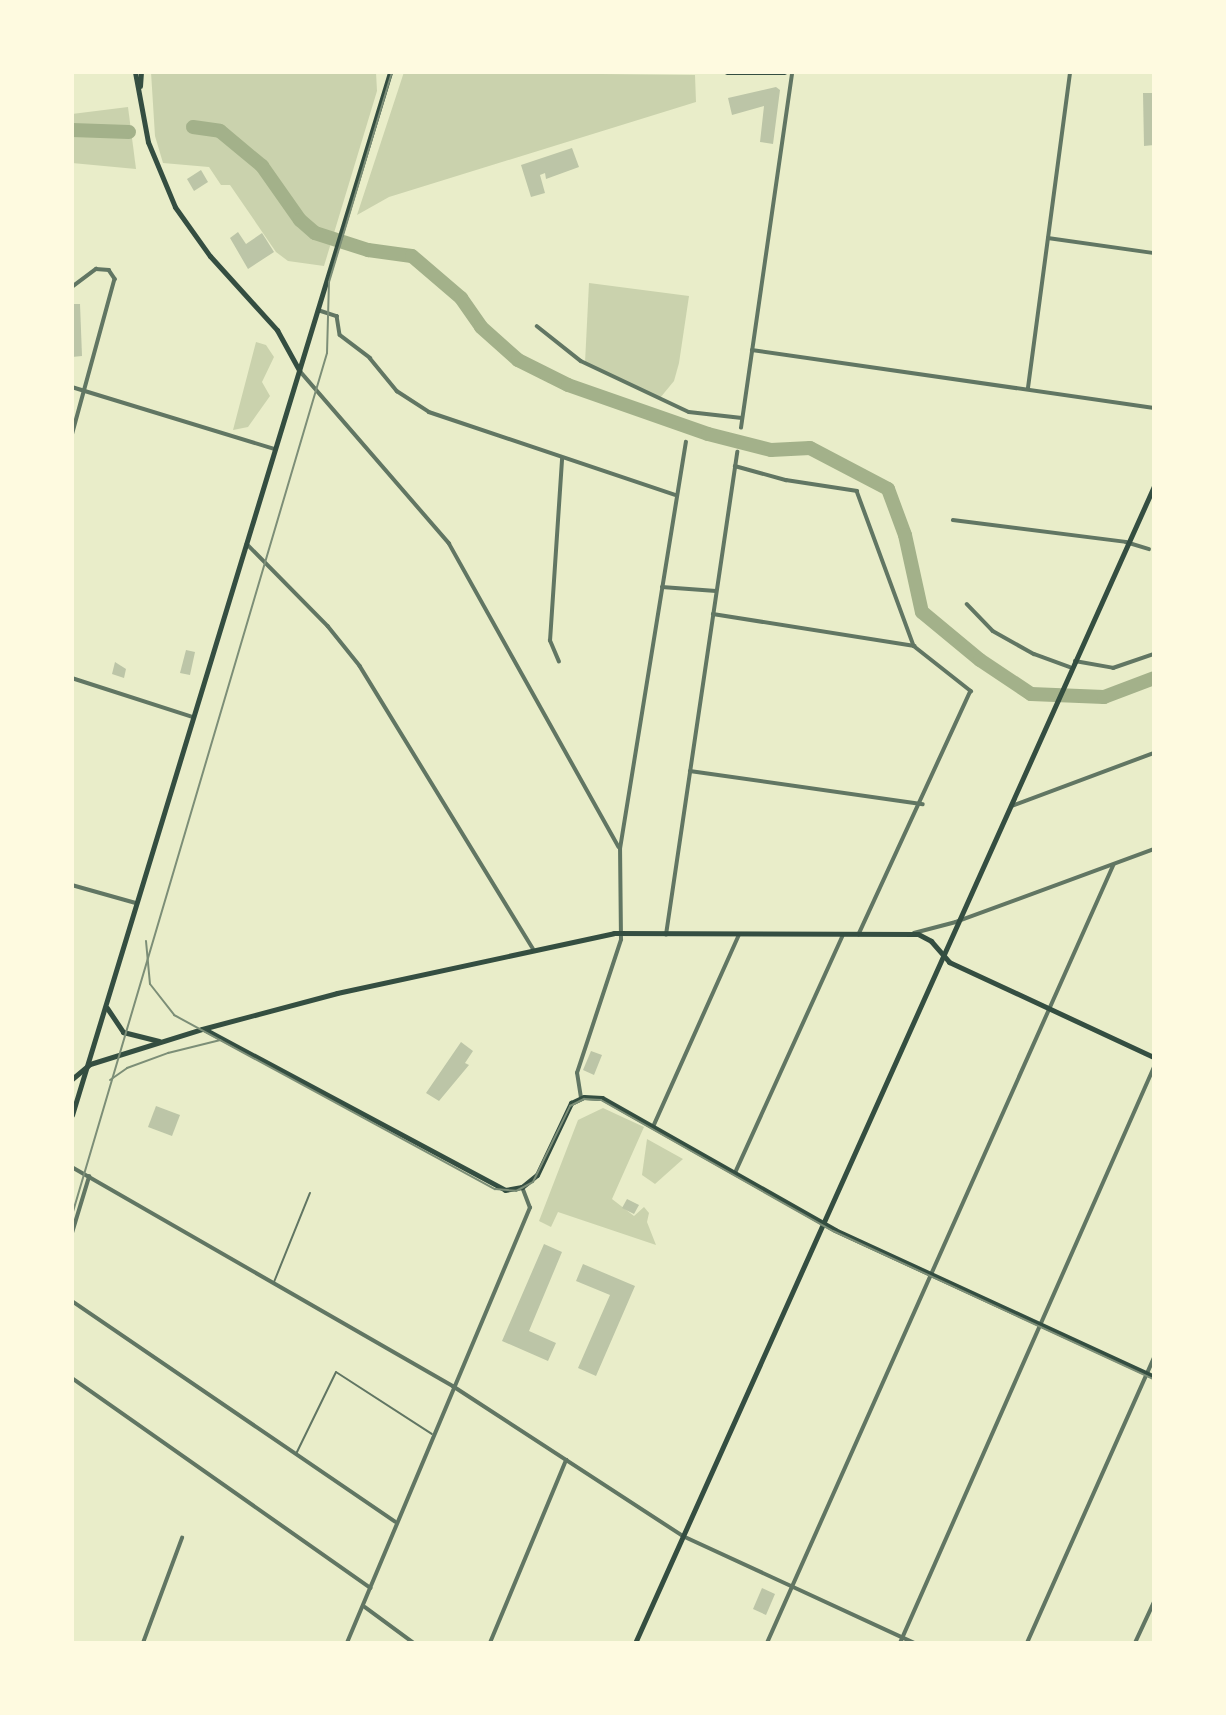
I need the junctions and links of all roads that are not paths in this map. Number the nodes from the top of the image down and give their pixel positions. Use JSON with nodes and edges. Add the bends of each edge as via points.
{"nodes":[{"id":1,"x":135,"y":72,"type":"edge"},
{"id":2,"x":141,"y":72,"type":"edge"},
{"id":3,"x":390,"y":72,"type":"edge"},
{"id":4,"x":727,"y":72,"type":"edge"},
{"id":5,"x":744,"y":72,"type":"edge"},
{"id":6,"x":784,"y":72,"type":"edge"},
{"id":7,"x":792,"y":72,"type":"edge"},
{"id":8,"x":1070,"y":72,"type":"edge"},
{"id":9,"x":140,"y":96,"type":"junction"},
{"id":10,"x":1048,"y":238,"type":"junction"},
{"id":11,"x":1154,"y":253,"type":"edge"},
{"id":12,"x":72,"y":287,"type":"edge"},
{"id":13,"x":318,"y":310,"type":"junction"},
{"id":14,"x":537,"y":326,"type":"dead end"},
{"id":15,"x":752,"y":350,"type":"junction"},
{"id":16,"x":299,"y":370,"type":"junction"},
{"id":17,"x":72,"y":387,"type":"edge"},
{"id":18,"x":1028,"y":388,"type":"junction"},
{"id":19,"x":85,"y":391,"type":"junction"},
{"id":20,"x":1154,"y":408,"type":"edge"},
{"id":21,"x":742,"y":418,"type":"junction"},
{"id":22,"x":741,"y":428,"type":"dead end"},
{"id":23,"x":72,"y":436,"type":"edge"},
{"id":24,"x":686,"y":442,"type":"dead end"},
{"id":25,"x":275,"y":449,"type":"junction"},
{"id":26,"x":737,"y":453,"type":"dead end"},
{"id":27,"x":562,"y":458,"type":"junction"},
{"id":28,"x":735,"y":467,"type":"junction"},
{"id":29,"x":1154,"y":486,"type":"edge"},
{"id":30,"x":676,"y":495,"type":"junction"},
{"id":31,"x":953,"y":520,"type":"dead end"},
{"id":32,"x":1126,"y":542,"type":"junction"},
{"id":33,"x":247,"y":544,"type":"junction"},
{"id":34,"x":1149,"y":549,"type":"dead end"},
{"id":35,"x":662,"y":587,"type":"junction"},
{"id":36,"x":716,"y":590,"type":"junction"},
{"id":37,"x":967,"y":604,"type":"dead end"},
{"id":38,"x":713,"y":614,"type":"junction"},
{"id":39,"x":914,"y":646,"type":"junction"},
{"id":40,"x":1154,"y":654,"type":"edge"},
{"id":41,"x":559,"y":662,"type":"dead end"},
{"id":42,"x":1072,"y":664,"type":"junction"},
{"id":43,"x":72,"y":678,"type":"edge"},
{"id":44,"x":194,"y":717,"type":"junction"},
{"id":45,"x":1154,"y":752,"type":"edge"},
{"id":46,"x":690,"y":771,"type":"junction"},
{"id":47,"x":923,"y":804,"type":"junction"},
{"id":48,"x":1012,"y":806,"type":"junction"},
{"id":49,"x":621,"y":849,"type":"junction"},
{"id":50,"x":1154,"y":849,"type":"edge"},
{"id":51,"x":1113,"y":866,"type":"junction"},
{"id":52,"x":72,"y":885,"type":"edge"},
{"id":53,"x":136,"y":903,"type":"junction"},
{"id":54,"x":956,"y":922,"type":"junction"},
{"id":55,"x":621,"y":933,"type":"junction"},
{"id":56,"x":912,"y":933,"type":"junction"},
{"id":57,"x":859,"y":934,"type":"junction"},
{"id":58,"x":739,"y":935,"type":"junction"},
{"id":59,"x":843,"y":935,"type":"junction"},
{"id":60,"x":666,"y":936,"type":"junction"},
{"id":61,"x":533,"y":948,"type":"junction"},
{"id":62,"x":942,"y":954,"type":"junction"},
{"id":63,"x":106,"y":1004,"type":"junction"},
{"id":64,"x":1050,"y":1011,"type":"junction"},
{"id":65,"x":204,"y":1029,"type":"junction"},
{"id":66,"x":162,"y":1041,"type":"junction"},
{"id":67,"x":1154,"y":1057,"type":"edge"},
{"id":68,"x":90,"y":1064,"type":"junction"},
{"id":69,"x":1154,"y":1067,"type":"edge"},
{"id":70,"x":72,"y":1079,"type":"edge"},
{"id":71,"x":581,"y":1098,"type":"junction"},
{"id":72,"x":72,"y":1115,"type":"edge"},
{"id":73,"x":653,"y":1127,"type":"junction"},
{"id":74,"x":72,"y":1167,"type":"edge"},
{"id":75,"x":735,"y":1173,"type":"junction"},
{"id":76,"x":89,"y":1177,"type":"junction"},
{"id":77,"x":522,"y":1187,"type":"junction"},
{"id":78,"x":310,"y":1193,"type":"dead end"},
{"id":79,"x":822,"y":1223,"type":"junction"},
{"id":80,"x":72,"y":1233,"type":"edge"},
{"id":81,"x":929,"y":1275,"type":"junction"},
{"id":82,"x":274,"y":1283,"type":"junction"},
{"id":83,"x":72,"y":1301,"type":"edge"},
{"id":84,"x":1040,"y":1326,"type":"junction"},
{"id":85,"x":1154,"y":1358,"type":"edge"},
{"id":86,"x":1147,"y":1374,"type":"junction"},
{"id":87,"x":1154,"y":1377,"type":"edge"},
{"id":88,"x":72,"y":1378,"type":"edge"},
{"id":89,"x":453,"y":1386,"type":"junction"},
{"id":90,"x":432,"y":1434,"type":"junction"},
{"id":91,"x":296,"y":1454,"type":"junction"},
{"id":92,"x":566,"y":1460,"type":"junction"},
{"id":93,"x":395,"y":1521,"type":"junction"},
{"id":94,"x":682,"y":1536,"type":"junction"},
{"id":95,"x":182,"y":1538,"type":"dead end"},
{"id":96,"x":793,"y":1584,"type":"junction"},
{"id":97,"x":371,"y":1588,"type":"junction"},
{"id":98,"x":1154,"y":1602,"type":"edge"},
{"id":99,"x":364,"y":1606,"type":"junction"},
{"id":100,"x":904,"y":1637,"type":"junction"},
{"id":101,"x":143,"y":1643,"type":"edge"},
{"id":102,"x":347,"y":1643,"type":"edge"},
{"id":103,"x":414,"y":1643,"type":"edge"},
{"id":104,"x":490,"y":1643,"type":"edge"},
{"id":105,"x":635,"y":1643,"type":"edge"},
{"id":106,"x":766,"y":1643,"type":"edge"},
{"id":107,"x":901,"y":1643,"type":"edge"},
{"id":108,"x":915,"y":1643,"type":"edge"},
{"id":109,"x":1027,"y":1643,"type":"edge"},
{"id":110,"x":1136,"y":1643,"type":"edge"}],
"edges":[{"from":1,"to":9,"type":"main road"},
{"from":2,"to":9,"type":"main road"},
{"from":3,"to":13,"type":"main road"},
{"from":4,"to":5,"type":"main road"},
{"from":5,"to":6,"type":"main road"},
{"from":7,"to":15,"type":"street"},
{"from":8,"to":10,"type":"street"},
{"from":9,"to":16,"type":"main road","via":[[148,142],[175,207],[210,256],[277,330]]},
{"from":10,"to":11,"type":"street"},
{"from":10,"to":18,"type":"street"},
{"from":12,"to":19,"type":"street","via":[[96,268],[109,270],[115,279]]},
{"from":13,"to":16,"type":"main road"},
{"from":13,"to":27,"type":"street","via":[[337,316],[340,335],[367,355],[413,403]]},
{"from":14,"to":21,"type":"street","via":[[581,361],[689,412]]},
{"from":15,"to":18,"type":"street"},
{"from":15,"to":21,"type":"street"},
{"from":16,"to":25,"type":"main road"},
{"from":16,"to":49,"type":"street","via":[[449,542]]},
{"from":17,"to":19,"type":"street"},
{"from":18,"to":20,"type":"street"},
{"from":19,"to":23,"type":"street"},
{"from":19,"to":25,"type":"street"},
{"from":21,"to":22,"type":"street"},
{"from":24,"to":30,"type":"street"},
{"from":25,"to":33,"type":"main road"},
{"from":26,"to":28,"type":"street"},
{"from":27,"to":30,"type":"street"},
{"from":27,"to":41,"type":"street","via":[[551,641]]},
{"from":28,"to":36,"type":"street"},
{"from":28,"to":39,"type":"street","via":[[857,491]]},
{"from":29,"to":32,"type":"main road"},
{"from":30,"to":35,"type":"street"},
{"from":31,"to":32,"type":"street"},
{"from":32,"to":34,"type":"street"},
{"from":32,"to":42,"type":"main road"},
{"from":33,"to":44,"type":"main road"},
{"from":33,"to":61,"type":"street","via":[[328,626],[360,666]]},
{"from":35,"to":36,"type":"street"},
{"from":35,"to":49,"type":"street"},
{"from":36,"to":38,"type":"street"},
{"from":37,"to":42,"type":"street","via":[[993,631],[1034,654]]},
{"from":38,"to":39,"type":"street"},
{"from":38,"to":46,"type":"street"},
{"from":39,"to":47,"type":"street","via":[[971,691]]},
{"from":40,"to":42,"type":"street","via":[[1113,668]]},
{"from":42,"to":48,"type":"main road"},
{"from":43,"to":44,"type":"street"},
{"from":44,"to":53,"type":"main road"},
{"from":45,"to":48,"type":"street"},
{"from":46,"to":47,"type":"street"},
{"from":46,"to":60,"type":"street"},
{"from":47,"to":57,"type":"street"},
{"from":48,"to":54,"type":"main road"},
{"from":49,"to":55,"type":"street"},
{"from":50,"to":51,"type":"street"},
{"from":51,"to":54,"type":"street"},
{"from":51,"to":64,"type":"street"},
{"from":52,"to":53,"type":"street"},
{"from":53,"to":63,"type":"main road"},
{"from":54,"to":56,"type":"street"},
{"from":54,"to":62,"type":"main road"},
{"from":55,"to":60,"type":"main road"},
{"from":55,"to":61,"type":"main road"},
{"from":55,"to":71,"type":"street","via":[[577,1073]]},
{"from":56,"to":57,"type":"main road"},
{"from":56,"to":62,"type":"main road","via":[[927,938]]},
{"from":57,"to":59,"type":"main road"},
{"from":58,"to":59,"type":"main road"},
{"from":58,"to":60,"type":"main road"},
{"from":58,"to":73,"type":"street"},
{"from":59,"to":75,"type":"street"},
{"from":61,"to":65,"type":"main road"},
{"from":62,"to":64,"type":"main road","via":[[949,962]]},
{"from":62,"to":79,"type":"main road"},
{"from":63,"to":66,"type":"main road","via":[[112,1022],[123,1032]]},
{"from":63,"to":68,"type":"main road"},
{"from":64,"to":67,"type":"main road"},
{"from":64,"to":81,"type":"street"},
{"from":65,"to":66,"type":"main road"},
{"from":65,"to":77,"type":"main road","via":[[497,1188]]},
{"from":66,"to":68,"type":"main road"},
{"from":68,"to":70,"type":"main road"},
{"from":68,"to":72,"type":"main road"},
{"from":69,"to":84,"type":"street"},
{"from":71,"to":73,"type":"main road","via":[[602,1098]]},
{"from":71,"to":77,"type":"main road","via":[[563,1111],[541,1170]]},
{"from":73,"to":75,"type":"main road"},
{"from":74,"to":76,"type":"street"},
{"from":75,"to":79,"type":"main road"},
{"from":76,"to":80,"type":"street"},
{"from":76,"to":82,"type":"street"},
{"from":77,"to":89,"type":"street","via":[[530,1208]]},
{"from":78,"to":82,"type":"lane"},
{"from":79,"to":81,"type":"main road"},
{"from":79,"to":94,"type":"main road"},
{"from":81,"to":84,"type":"main road"},
{"from":81,"to":96,"type":"street"},
{"from":82,"to":89,"type":"street"},
{"from":83,"to":91,"type":"street"},
{"from":84,"to":86,"type":"main road"},
{"from":84,"to":100,"type":"street"},
{"from":85,"to":86,"type":"street"},
{"from":86,"to":87,"type":"main road"},
{"from":86,"to":109,"type":"street"},
{"from":88,"to":97,"type":"street"},
{"from":89,"to":90,"type":"street"},
{"from":89,"to":92,"type":"street"},
{"from":90,"to":91,"type":"lane","via":[[336,1372]]},
{"from":90,"to":93,"type":"street"},
{"from":91,"to":93,"type":"street"},
{"from":92,"to":94,"type":"street"},
{"from":92,"to":104,"type":"street"},
{"from":93,"to":97,"type":"street"},
{"from":94,"to":96,"type":"street"},
{"from":94,"to":105,"type":"main road"},
{"from":95,"to":101,"type":"street"},
{"from":96,"to":100,"type":"street"},
{"from":96,"to":106,"type":"street"},
{"from":97,"to":99,"type":"street"},
{"from":98,"to":110,"type":"street"},
{"from":99,"to":102,"type":"street"},
{"from":99,"to":103,"type":"street"},
{"from":100,"to":107,"type":"street"},
{"from":100,"to":108,"type":"street"}]}
